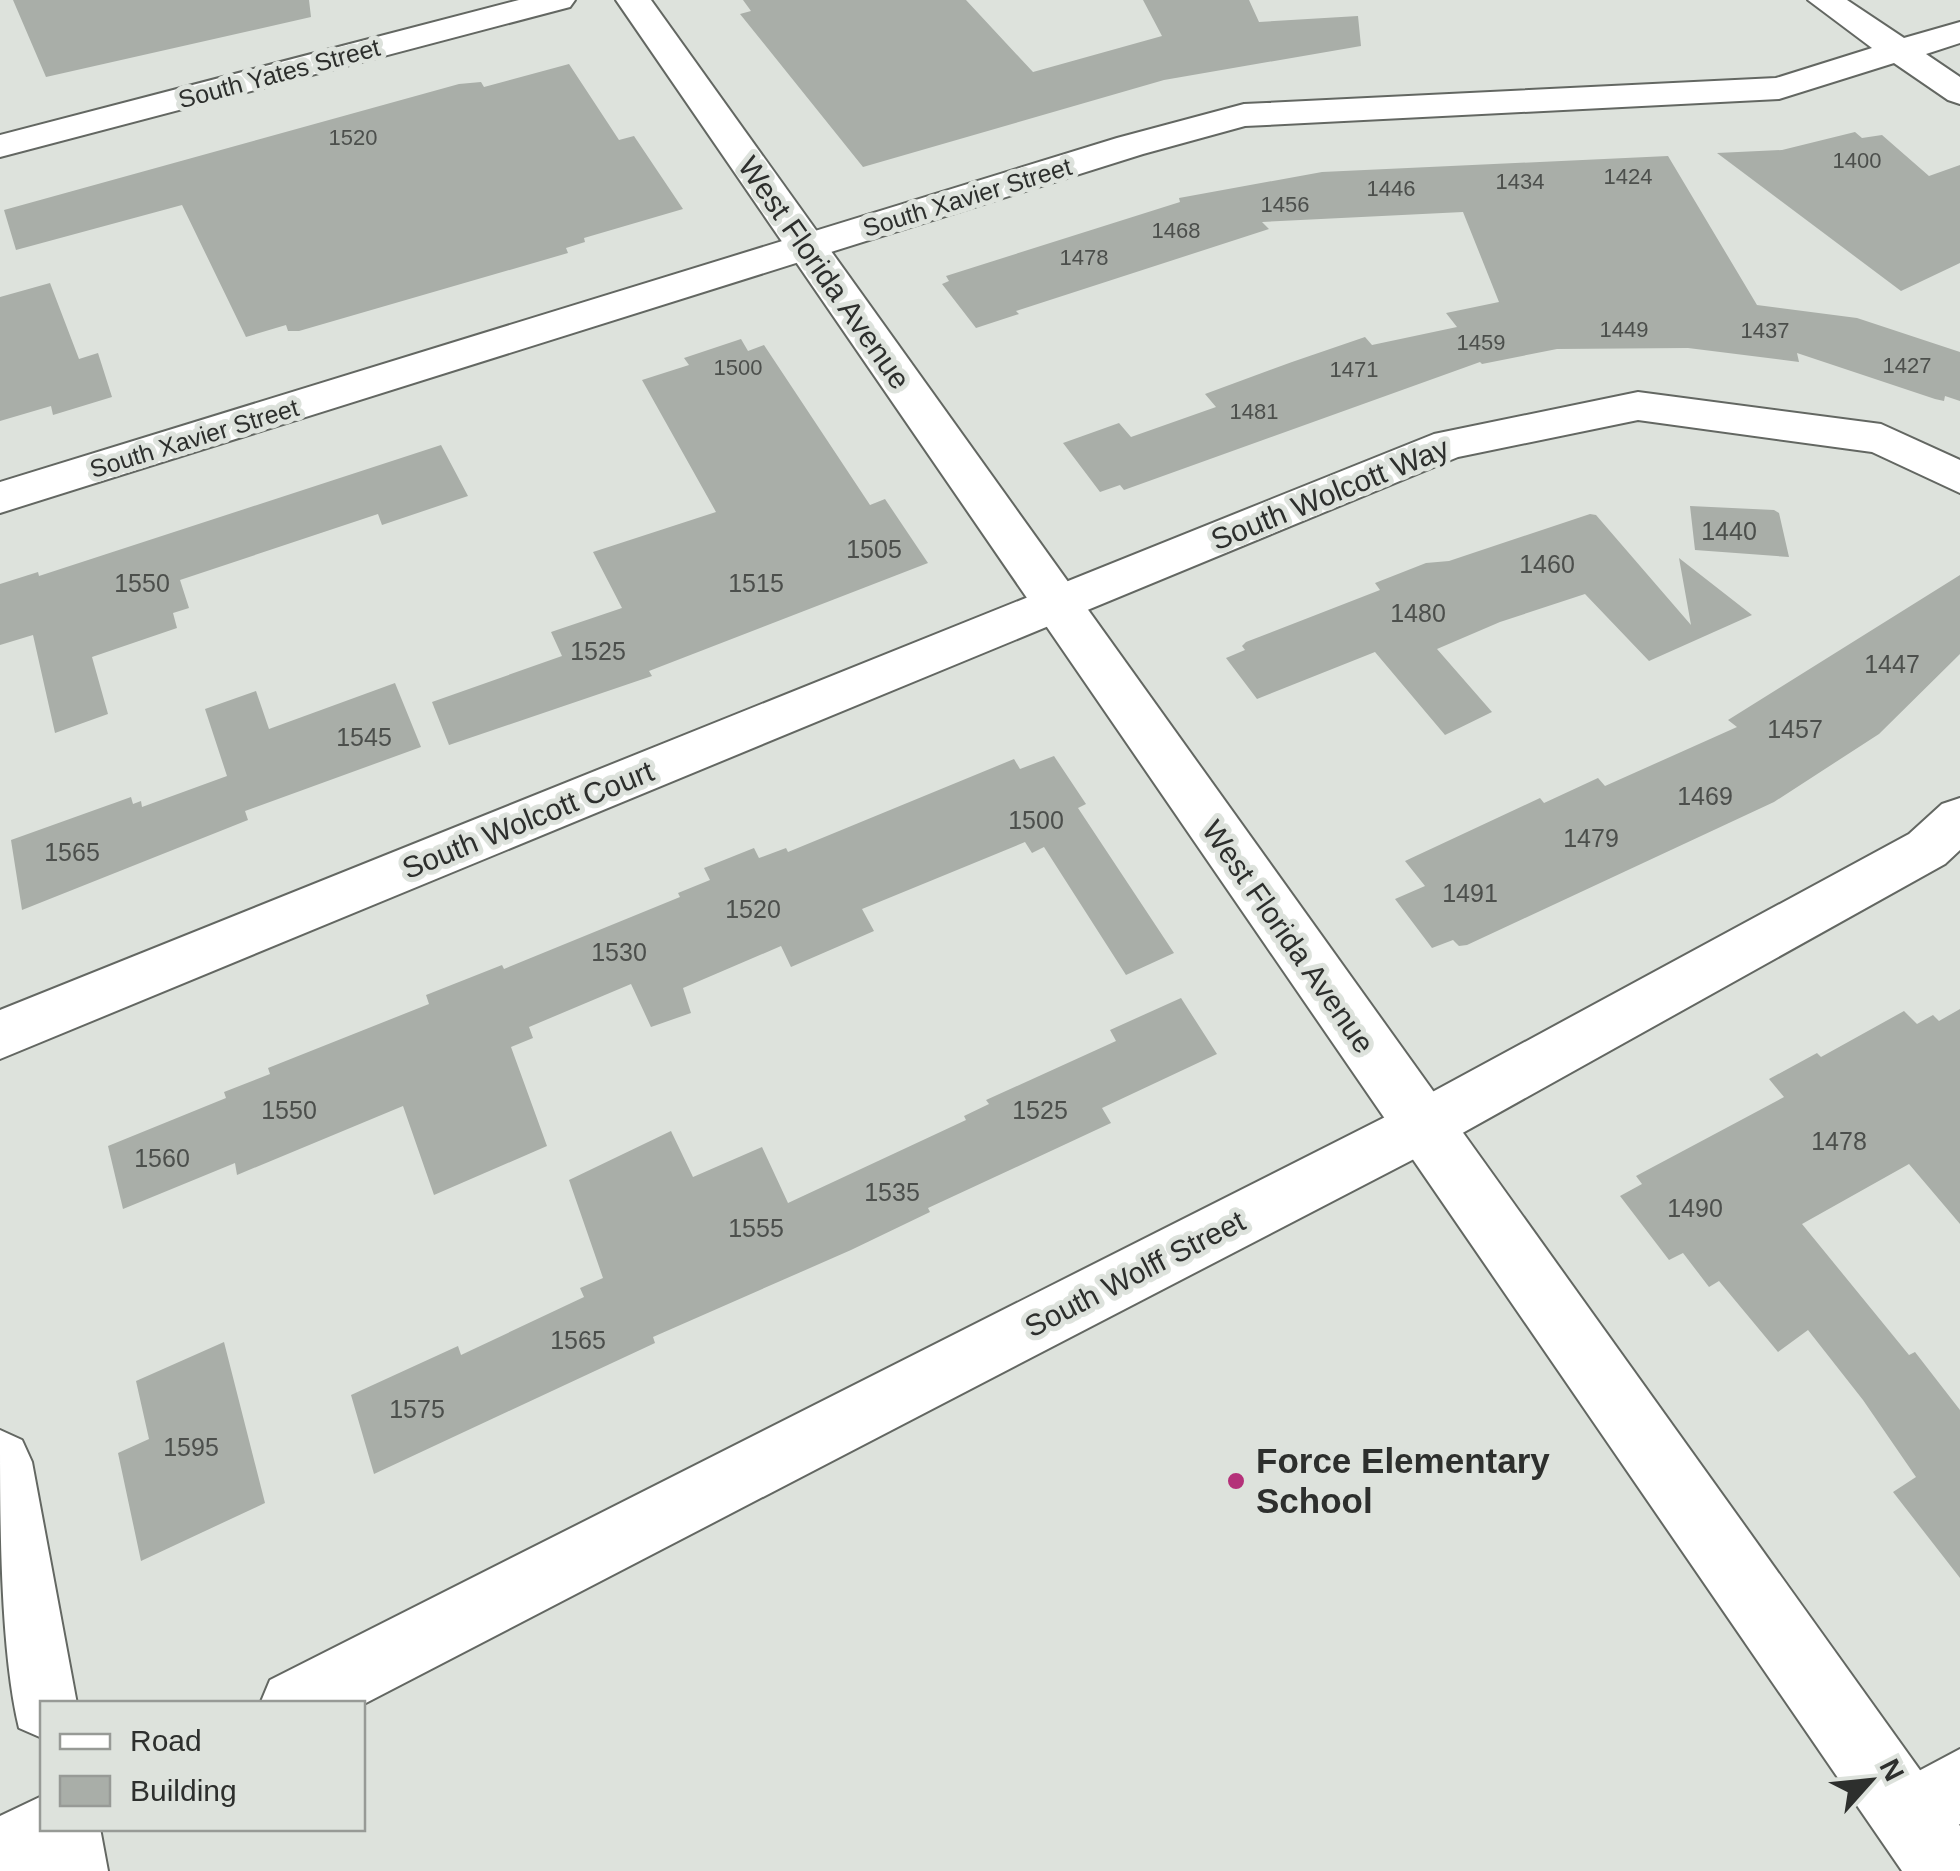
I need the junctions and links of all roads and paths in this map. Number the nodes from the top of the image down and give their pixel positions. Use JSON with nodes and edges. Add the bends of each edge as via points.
{"nodes":[{"id":1,"x":558,"y":0,"type":"edge"},
{"id":2,"x":632,"y":0,"type":"edge"},
{"id":3,"x":1825,"y":0,"type":"edge"},
{"id":4,"x":1960,"y":32,"type":"edge"},
{"id":5,"x":1900,"y":52,"type":"junction"},
{"id":6,"x":1960,"y":93,"type":"edge"},
{"id":7,"x":0,"y":146,"type":"edge"},
{"id":8,"x":805,"y":247,"type":"junction"},
{"id":9,"x":1960,"y":478,"type":"edge"},
{"id":10,"x":0,"y":498,"type":"edge"},
{"id":11,"x":1056,"y":605,"type":"junction"},
{"id":12,"x":1960,"y":819,"type":"edge"},
{"id":13,"x":0,"y":1036,"type":"edge"},
{"id":14,"x":1421,"y":1126,"type":"junction"},
{"id":15,"x":0,"y":1462,"type":"edge"},
{"id":16,"x":42,"y":1701,"type":"edge"},
{"id":17,"x":300,"y":1701,"type":"edge"},
{"id":18,"x":1934,"y":1800,"type":"edge"},
{"id":19,"x":44,"y":1831,"type":"edge"},
{"id":20,"x":65,"y":1831,"type":"edge"},
{"id":21,"x":0,"y":1854,"type":"edge"},
{"id":22,"x":72,"y":1871,"type":"edge"},
{"id":23,"x":1948,"y":1871,"type":"edge"}],
"edges":[{"from":1,"to":7,"type":"street","name":"South Yates Street"},
{"from":2,"to":8,"type":"street","name":"West Florida Avenue"},
{"from":3,"to":5,"type":"street"},
{"from":4,"to":5,"type":"street","name":"South Xavier Street"},
{"from":5,"to":6,"type":"street"},
{"from":5,"to":8,"type":"street","name":"South Xavier Street","via":[[1780,88],[1244,116]]},
{"from":8,"to":10,"type":"street","name":"South Xavier Street"},
{"from":8,"to":11,"type":"street","name":"West Florida Avenue"},
{"from":9,"to":11,"type":"street","name":"South Wolcott Way","via":[[1881,440],[1638,406],[1449,444]]},
{"from":11,"to":13,"type":"street","name":"South Wolcott Court"},
{"from":11,"to":14,"type":"street","name":"West Florida Avenue"},
{"from":12,"to":14,"type":"street","name":"South Wolff Street","via":[[1927,849]]},
{"from":14,"to":17,"type":"street","name":"South Wolff Street"},
{"from":14,"to":18,"type":"street","name":"West Florida Avenue"},
{"from":15,"to":16,"type":"street"},
{"from":18,"to":23,"type":"street","name":"West Florida Avenue"},
{"from":19,"to":21,"type":"street"},
{"from":20,"to":22,"type":"street"}]}
